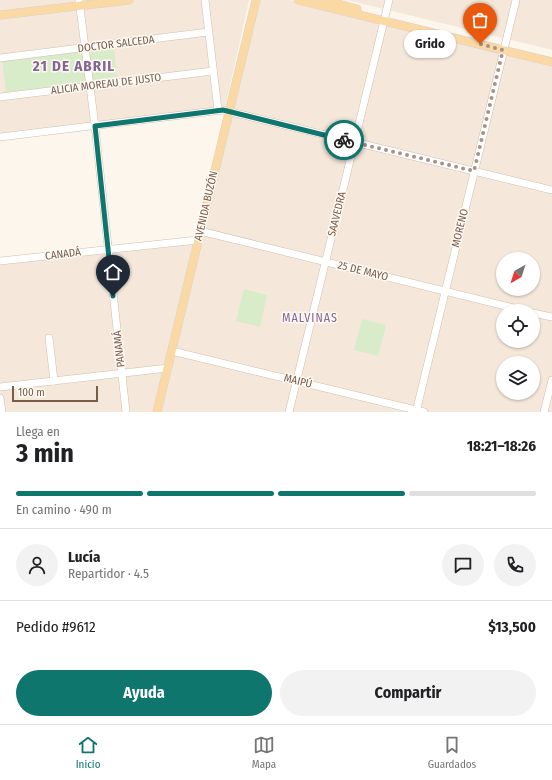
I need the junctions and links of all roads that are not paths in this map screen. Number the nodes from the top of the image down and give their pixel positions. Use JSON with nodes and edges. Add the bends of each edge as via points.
{"nodes":[{"id":1,"x":130,"y":0,"type":"edge"},
{"id":2,"x":205,"y":0,"type":"edge"},
{"id":3,"x":256,"y":0,"type":"edge"},
{"id":4,"x":298,"y":0,"type":"edge"},
{"id":5,"x":323,"y":0,"type":"edge"},
{"id":6,"x":389,"y":0,"type":"edge"},
{"id":7,"x":516,"y":0,"type":"edge"},
{"id":8,"x":80,"y":3,"type":"edge"},
{"id":9,"x":0,"y":15,"type":"edge"},
{"id":10,"x":385,"y":18,"type":"junction"},
{"id":11,"x":208,"y":32,"type":"junction"},
{"id":12,"x":85,"y":47,"type":"junction"},
{"id":13,"x":504,"y":47,"type":"junction"},
{"id":14,"x":552,"y":56,"type":"edge"},
{"id":15,"x":0,"y":58,"type":"edge"},
{"id":16,"x":552,"y":62,"type":"edge"},
{"id":17,"x":213,"y":71,"type":"junction"},
{"id":18,"x":90,"y":86,"type":"junction"},
{"id":19,"x":0,"y":97,"type":"edge"},
{"id":20,"x":218,"y":110,"type":"junction"},
{"id":21,"x":228,"y":112,"type":"junction"},
{"id":22,"x":95,"y":126,"type":"junction"},
{"id":23,"x":0,"y":137,"type":"edge"},
{"id":24,"x":354,"y":142,"type":"junction"},
{"id":25,"x":474,"y":171,"type":"junction"},
{"id":26,"x":552,"y":190,"type":"edge"},
{"id":27,"x":200,"y":231,"type":"junction"},
{"id":28,"x":198,"y":240,"type":"junction"},
{"id":29,"x":108,"y":249,"type":"junction"},
{"id":30,"x":0,"y":261,"type":"edge"},
{"id":31,"x":325,"y":262,"type":"junction"},
{"id":32,"x":445,"y":291,"type":"junction"},
{"id":33,"x":498,"y":304,"type":"edge"},
{"id":34,"x":540,"y":314,"type":"edge"},
{"id":35,"x":552,"y":317,"type":"edge"},
{"id":36,"x":50,"y":338,"type":"dead end"},
{"id":37,"x":172,"y":351,"type":"junction"},
{"id":38,"x":168,"y":368,"type":"junction"},
{"id":39,"x":122,"y":373,"type":"junction"},
{"id":40,"x":552,"y":380,"type":"edge"},
{"id":41,"x":54,"y":381,"type":"junction"},
{"id":42,"x":296,"y":381,"type":"junction"},
{"id":43,"x":0,"y":387,"type":"edge"},
{"id":44,"x":0,"y":398,"type":"edge"},
{"id":45,"x":416,"y":411,"type":"edge"},
{"id":46,"x":2,"y":412,"type":"edge"},
{"id":47,"x":126,"y":412,"type":"edge"},
{"id":48,"x":157,"y":412,"type":"edge"},
{"id":49,"x":289,"y":412,"type":"edge"},
{"id":50,"x":424,"y":412,"type":"edge"},
{"id":51,"x":544,"y":412,"type":"edge"}],
"edges":[{"from":1,"to":8,"type":"main road"},
{"from":2,"to":11,"type":"street"},
{"from":3,"to":21,"type":"main road","name":"AVENIDA BUZÓN"},
{"from":4,"to":10,"type":"main road"},
{"from":5,"to":10,"type":"main road"},
{"from":6,"to":10,"type":"street","name":"SAAVEDRA"},
{"from":7,"to":13,"type":"street","name":"MORENO"},
{"from":8,"to":9,"type":"main road"},
{"from":8,"to":12,"type":"street","name":"PANAMÁ"},
{"from":10,"to":13,"type":"main road"},
{"from":10,"to":24,"type":"street","name":"SAAVEDRA"},
{"from":11,"to":12,"type":"street","name":"DOCTOR SALCEDA"},
{"from":11,"to":17,"type":"street"},
{"from":12,"to":15,"type":"street","name":"DOCTOR SALCEDA"},
{"from":12,"to":18,"type":"street","name":"PANAMÁ"},
{"from":13,"to":14,"type":"main road"},
{"from":13,"to":16,"type":"main road"},
{"from":13,"to":25,"type":"street","name":"MORENO"},
{"from":17,"to":18,"type":"street","name":"ALICIA MOREAU DE JUSTO"},
{"from":17,"to":20,"type":"street"},
{"from":18,"to":19,"type":"street","name":"ALICIA MOREAU DE JUSTO"},
{"from":18,"to":22,"type":"street","name":"PANAMÁ"},
{"from":20,"to":21,"type":"street"},
{"from":20,"to":22,"type":"street"},
{"from":21,"to":24,"type":"street"},
{"from":21,"to":27,"type":"main road","name":"AVENIDA BUZÓN"},
{"from":22,"to":23,"type":"street"},
{"from":22,"to":29,"type":"street","name":"PANAMÁ"},
{"from":24,"to":25,"type":"street"},
{"from":24,"to":31,"type":"street","name":"SAAVEDRA"},
{"from":25,"to":26,"type":"street"},
{"from":25,"to":32,"type":"street","name":"MORENO"},
{"from":27,"to":28,"type":"main road","name":"AVENIDA BUZÓN"},
{"from":27,"to":31,"type":"street","name":"25 DE MAYO"},
{"from":28,"to":29,"type":"street","name":"CANADÁ"},
{"from":28,"to":37,"type":"main road","name":"AVENIDA BUZÓN"},
{"from":29,"to":30,"type":"street","name":"CANADÁ"},
{"from":29,"to":39,"type":"street","name":"PANAMÁ"},
{"from":31,"to":32,"type":"street","name":"25 DE MAYO"},
{"from":31,"to":42,"type":"street","name":"SAAVEDRA"},
{"from":32,"to":33,"type":"street","name":"25 DE MAYO"},
{"from":32,"to":45,"type":"street","name":"MORENO"},
{"from":34,"to":35,"type":"street"},
{"from":36,"to":41,"type":"street"},
{"from":37,"to":38,"type":"main road","name":"AVENIDA BUZÓN"},
{"from":37,"to":42,"type":"street","name":"MAIPÚ"},
{"from":38,"to":39,"type":"street"},
{"from":38,"to":48,"type":"main road","name":"AVENIDA BUZÓN"},
{"from":39,"to":41,"type":"street"},
{"from":39,"to":47,"type":"street","name":"PANAMÁ"},
{"from":40,"to":51,"type":"street"},
{"from":41,"to":43,"type":"street"},
{"from":42,"to":45,"type":"street","name":"MAIPÚ"},
{"from":42,"to":49,"type":"street","name":"SAAVEDRA"},
{"from":44,"to":46,"type":"street"},
{"from":45,"to":50,"type":"street","name":"MAIPÚ"}]}
